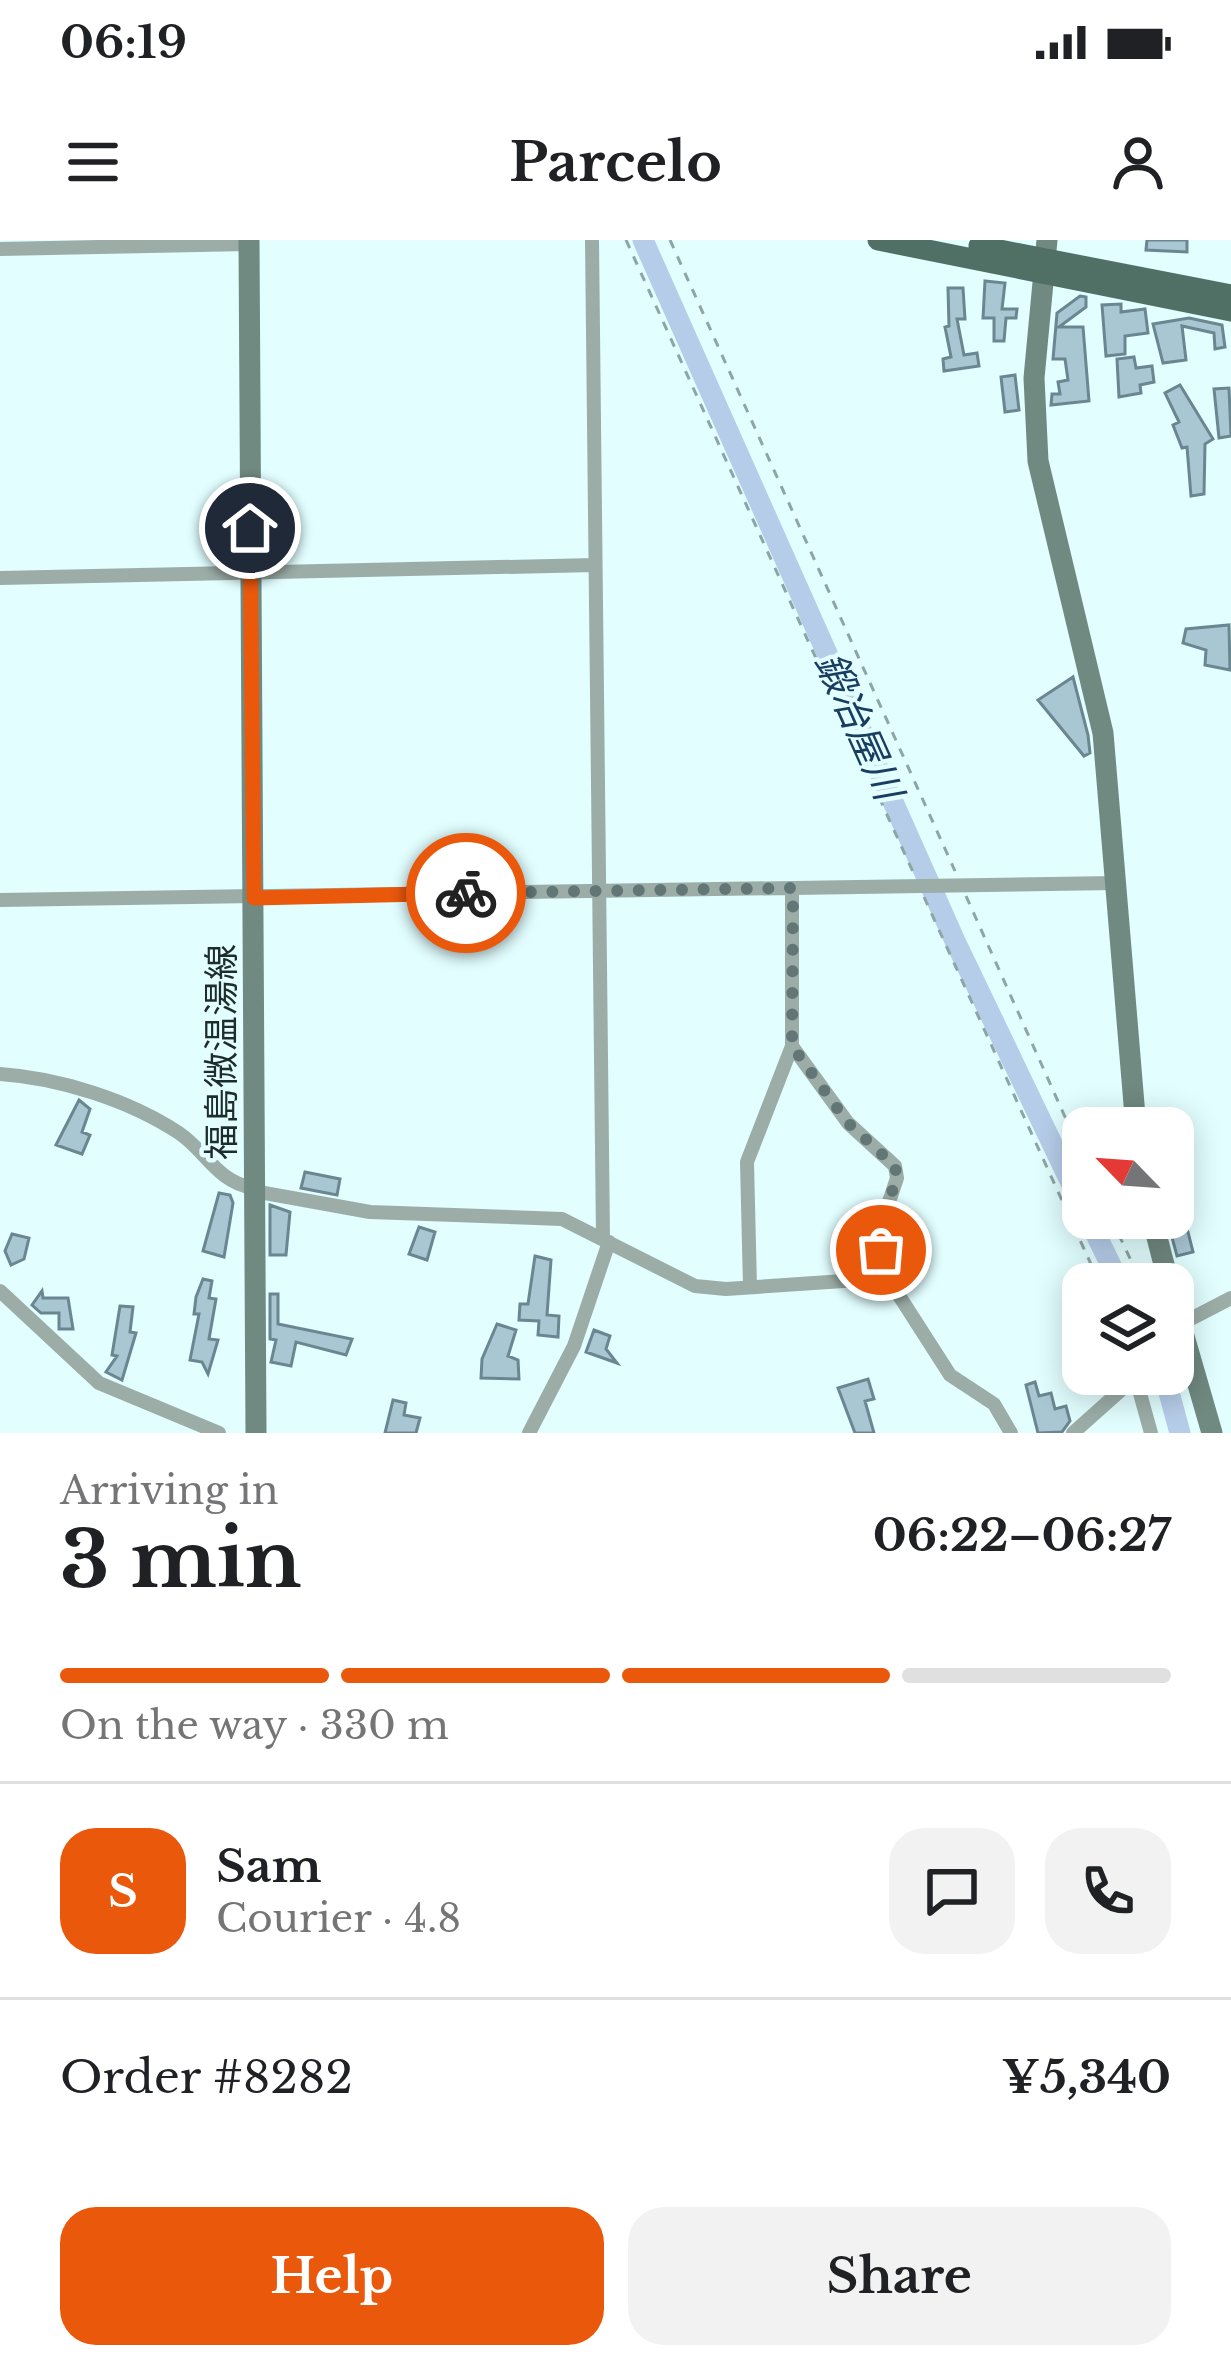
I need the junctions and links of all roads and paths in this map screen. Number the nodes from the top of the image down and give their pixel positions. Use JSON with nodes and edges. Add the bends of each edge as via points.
{"nodes":[{"id":1,"x":592,"y":240,"type":"edge"},
{"id":2,"x":626,"y":240,"type":"edge"},
{"id":3,"x":670,"y":240,"type":"edge"},
{"id":4,"x":878,"y":240,"type":"edge"},
{"id":5,"x":949,"y":240,"type":"edge"},
{"id":6,"x":249,"y":242,"type":"edge"},
{"id":7,"x":0,"y":249,"type":"edge"},
{"id":8,"x":1046,"y":257,"type":"edge"},
{"id":9,"x":1231,"y":295,"type":"edge"},
{"id":10,"x":1231,"y":311,"type":"edge"},
{"id":11,"x":595,"y":565,"type":"junction"},
{"id":12,"x":250,"y":575,"type":"junction"},
{"id":13,"x":0,"y":578,"type":"edge"},
{"id":14,"x":1115,"y":884,"type":"junction"},
{"id":15,"x":919,"y":886,"type":"junction"},
{"id":16,"x":962,"y":886,"type":"junction"},
{"id":17,"x":793,"y":888,"type":"junction"},
{"id":18,"x":599,"y":890,"type":"junction"},
{"id":19,"x":254,"y":898,"type":"junction"},
{"id":20,"x":0,"y":899,"type":"edge"},
{"id":21,"x":792,"y":1046,"type":"junction"},
{"id":22,"x":0,"y":1074,"type":"edge"},
{"id":23,"x":1134,"y":1107,"type":"edge"},
{"id":24,"x":1062,"y":1110,"type":"edge"},
{"id":25,"x":254,"y":1190,"type":"junction"},
{"id":26,"x":606,"y":1240,"type":"junction"},
{"id":27,"x":1090,"y":1263,"type":"edge"},
{"id":28,"x":888,"y":1278,"type":"junction"},
{"id":29,"x":750,"y":1287,"type":"junction"},
{"id":30,"x":0,"y":1291,"type":"edge"},
{"id":31,"x":1231,"y":1298,"type":"edge"},
{"id":32,"x":1194,"y":1317,"type":"edge"},
{"id":33,"x":1194,"y":1378,"type":"edge"},
{"id":34,"x":1116,"y":1395,"type":"edge"},
{"id":35,"x":1142,"y":1395,"type":"edge"},
{"id":36,"x":219,"y":1433,"type":"edge"},
{"id":37,"x":256,"y":1433,"type":"edge"},
{"id":38,"x":529,"y":1433,"type":"edge"},
{"id":39,"x":1011,"y":1433,"type":"edge"},
{"id":40,"x":1073,"y":1433,"type":"edge"},
{"id":41,"x":1151,"y":1433,"type":"edge"},
{"id":42,"x":1212,"y":1433,"type":"edge"}],
"edges":[{"from":1,"to":11,"type":"street"},
{"from":2,"to":15,"type":"path"},
{"from":3,"to":16,"type":"path"},
{"from":4,"to":8,"type":"main road"},
{"from":5,"to":8,"type":"main road"},
{"from":6,"to":7,"type":"street"},
{"from":6,"to":12,"type":"main road","name":"福島微温湯線"},
{"from":8,"to":9,"type":"main road"},
{"from":8,"to":10,"type":"main road"},
{"from":8,"to":14,"type":"main road","via":[[1034,378],[1038,461],[1096,695]]},
{"from":11,"to":12,"type":"street"},
{"from":11,"to":18,"type":"street"},
{"from":12,"to":13,"type":"street"},
{"from":12,"to":19,"type":"main road","name":"福島微温湯線"},
{"from":14,"to":16,"type":"street"},
{"from":14,"to":23,"type":"main road"},
{"from":15,"to":16,"type":"street"},
{"from":15,"to":17,"type":"street"},
{"from":15,"to":27,"type":"path"},
{"from":16,"to":24,"type":"path"},
{"from":17,"to":18,"type":"street"},
{"from":17,"to":21,"type":"street"},
{"from":18,"to":19,"type":"street"},
{"from":18,"to":26,"type":"street"},
{"from":19,"to":20,"type":"street"},
{"from":19,"to":25,"type":"main road","name":"福島微温湯線"},
{"from":21,"to":28,"type":"street","via":[[848,1123],[895,1166],[881,1226]]},
{"from":21,"to":29,"type":"street","via":[[748,1154]]},
{"from":22,"to":25,"type":"street","via":[[61,1083],[162,1124],[215,1171]]},
{"from":25,"to":26,"type":"street","via":[[370,1212],[553,1218]]},
{"from":25,"to":37,"type":"main road","name":"福島微温湯線"},
{"from":26,"to":29,"type":"street","via":[[685,1284]]},
{"from":26,"to":38,"type":"street","via":[[574,1346]]},
{"from":28,"to":29,"type":"street"},
{"from":28,"to":39,"type":"street","via":[[950,1375],[994,1404]]},
{"from":30,"to":36,"type":"street","via":[[99,1384]]},
{"from":31,"to":32,"type":"street"},
{"from":33,"to":42,"type":"main road"},
{"from":34,"to":40,"type":"street"},
{"from":35,"to":41,"type":"street"}]}
